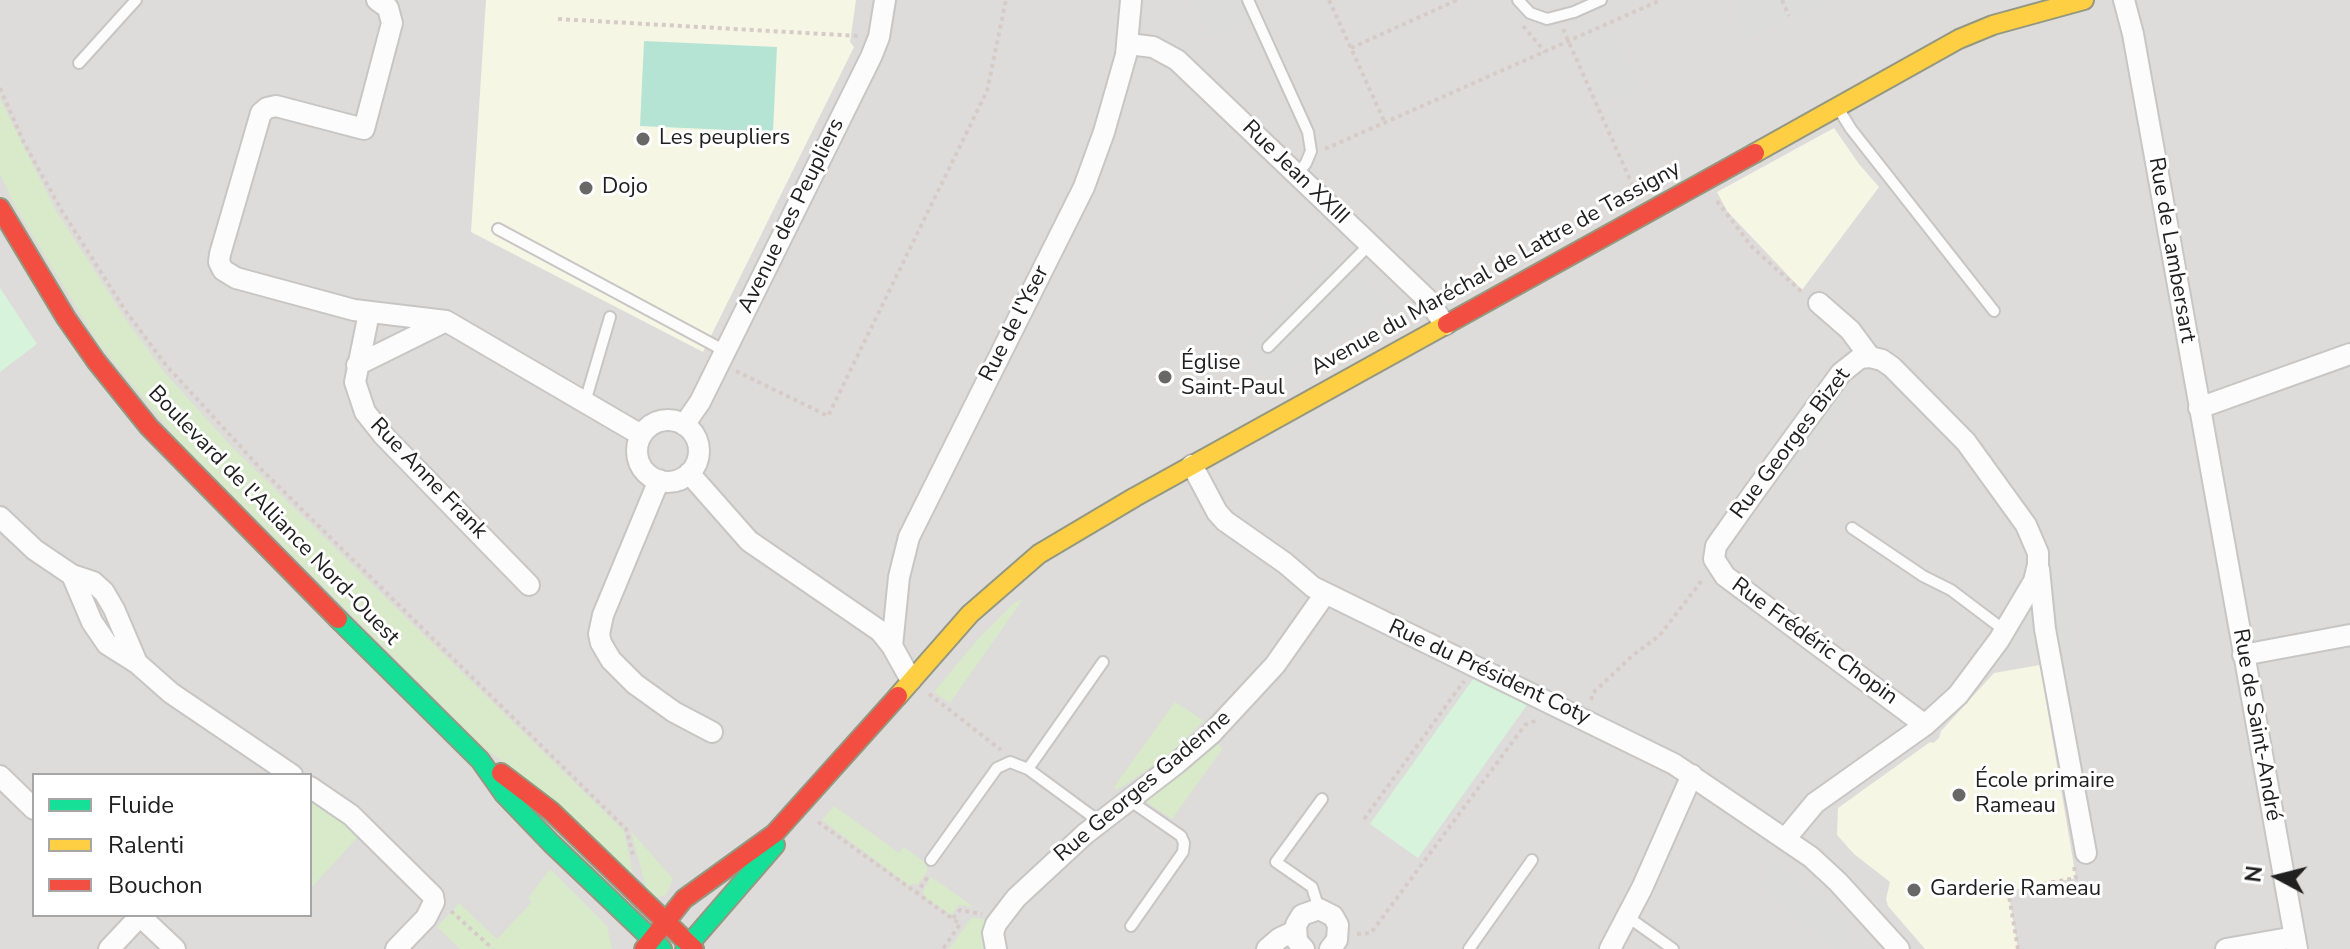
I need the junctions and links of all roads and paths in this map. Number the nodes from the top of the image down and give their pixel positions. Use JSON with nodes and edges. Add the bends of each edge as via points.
{"nodes":[{"id":1,"x":136,"y":0,"type":"edge"},
{"id":2,"x":377,"y":0,"type":"edge"},
{"id":3,"x":885,"y":0,"type":"edge"},
{"id":4,"x":1006,"y":0,"type":"edge"},
{"id":5,"x":1131,"y":0,"type":"edge"},
{"id":6,"x":1248,"y":0,"type":"edge"},
{"id":7,"x":1329,"y":0,"type":"edge"},
{"id":8,"x":1457,"y":0,"type":"edge"},
{"id":9,"x":1518,"y":0,"type":"edge"},
{"id":10,"x":1601,"y":0,"type":"edge"},
{"id":11,"x":1661,"y":0,"type":"edge"},
{"id":12,"x":1782,"y":0,"type":"edge"},
{"id":13,"x":2084,"y":0,"type":"edge"},
{"id":14,"x":2124,"y":0,"type":"edge"},
{"id":15,"x":1557,"y":16,"type":"junction"},
{"id":16,"x":1789,"y":16,"type":"dead end"},
{"id":17,"x":558,"y":19,"type":"dead end"},
{"id":18,"x":879,"y":37,"type":"junction"},
{"id":19,"x":1568,"y":42,"type":"junction"},
{"id":20,"x":1129,"y":44,"type":"junction"},
{"id":21,"x":1351,"y":48,"type":"junction"},
{"id":22,"x":79,"y":63,"type":"dead end"},
{"id":23,"x":0,"y":88,"type":"edge"},
{"id":24,"x":1837,"y":106,"type":"junction"},
{"id":25,"x":1385,"y":123,"type":"junction"},
{"id":26,"x":1311,"y":151,"type":"junction"},
{"id":27,"x":1297,"y":175,"type":"junction"},
{"id":28,"x":1704,"y":180,"type":"junction"},
{"id":29,"x":0,"y":208,"type":"edge"},
{"id":30,"x":1645,"y":213,"type":"junction"},
{"id":31,"x":498,"y":229,"type":"dead end"},
{"id":32,"x":1370,"y":244,"type":"junction"},
{"id":33,"x":1819,"y":303,"type":"joint"},
{"id":34,"x":1994,"y":311,"type":"dead end"},
{"id":35,"x":369,"y":313,"type":"junction"},
{"id":36,"x":610,"y":317,"type":"dead end"},
{"id":37,"x":446,"y":321,"type":"junction"},
{"id":38,"x":1445,"y":325,"type":"junction"},
{"id":39,"x":1268,"y":347,"type":"dead end"},
{"id":40,"x":2350,"y":354,"type":"edge"},
{"id":41,"x":722,"y":357,"type":"junction"},
{"id":42,"x":1870,"y":357,"type":"junction"},
{"id":43,"x":357,"y":365,"type":"junction"},
{"id":44,"x":585,"y":402,"type":"junction"},
{"id":45,"x":2199,"y":408,"type":"junction"},
{"id":46,"x":684,"y":425,"type":"junction"},
{"id":47,"x":641,"y":435,"type":"junction"},
{"id":48,"x":1192,"y":465,"type":"junction"},
{"id":49,"x":689,"y":473,"type":"junction"},
{"id":50,"x":659,"y":480,"type":"junction"},
{"id":51,"x":2215,"y":500,"type":"joint"},
{"id":52,"x":0,"y":517,"type":"edge"},
{"id":53,"x":1852,"y":528,"type":"dead end"},
{"id":54,"x":1713,"y":552,"type":"junction"},
{"id":55,"x":2038,"y":565,"type":"junction"},
{"id":56,"x":529,"y":585,"type":"dead end"},
{"id":57,"x":1325,"y":594,"type":"junction"},
{"id":58,"x":2004,"y":630,"type":"junction"},
{"id":59,"x":2350,"y":635,"type":"edge"},
{"id":60,"x":892,"y":646,"type":"junction"},
{"id":61,"x":2243,"y":655,"type":"junction"},
{"id":62,"x":1103,"y":662,"type":"dead end"},
{"id":63,"x":1476,"y":666,"type":"junction"},
{"id":64,"x":911,"y":680,"type":"junction"},
{"id":65,"x":1549,"y":701,"type":"junction"},
{"id":66,"x":1585,"y":718,"type":"junction"},
{"id":67,"x":1925,"y":725,"type":"junction"},
{"id":68,"x":712,"y":732,"type":"dead end"},
{"id":69,"x":480,"y":760,"type":"junction"},
{"id":70,"x":1024,"y":767,"type":"junction"},
{"id":71,"x":289,"y":773,"type":"edge"},
{"id":72,"x":1692,"y":775,"type":"junction"},
{"id":73,"x":0,"y":776,"type":"edge"},
{"id":74,"x":312,"y":788,"type":"edge"},
{"id":75,"x":1322,"y":799,"type":"dead end"},
{"id":76,"x":1129,"y":800,"type":"junction"},
{"id":77,"x":32,"y":807,"type":"edge"},
{"id":78,"x":800,"y":808,"type":"junction"},
{"id":79,"x":1364,"y":819,"type":"dead end"},
{"id":80,"x":1100,"y":822,"type":"junction"},
{"id":81,"x":1786,"y":838,"type":"junction"},
{"id":82,"x":2086,"y":853,"type":"joint"},
{"id":83,"x":635,"y":859,"type":"dead end"},
{"id":84,"x":931,"y":860,"type":"joint"},
{"id":85,"x":1532,"y":860,"type":"dead end"},
{"id":86,"x":916,"y":894,"type":"junction"},
{"id":87,"x":434,"y":902,"type":"junction"},
{"id":88,"x":1319,"y":909,"type":"junction"},
{"id":89,"x":1000,"y":916,"type":"junction"},
{"id":90,"x":139,"y":917,"type":"edge"},
{"id":91,"x":141,"y":917,"type":"edge"},
{"id":92,"x":1628,"y":917,"type":"junction"},
{"id":93,"x":953,"y":918,"type":"junction"},
{"id":94,"x":665,"y":921,"type":"junction"},
{"id":95,"x":1131,"y":926,"type":"dead end"},
{"id":96,"x":1339,"y":930,"type":"junction"},
{"id":97,"x":1300,"y":940,"type":"edge"},
{"id":98,"x":2296,"y":943,"type":"edge"},
{"id":99,"x":652,"y":946,"type":"edge"},
{"id":100,"x":995,"y":946,"type":"edge"},
{"id":101,"x":690,"y":948,"type":"edge"},
{"id":102,"x":109,"y":949,"type":"edge"},
{"id":103,"x":175,"y":949,"type":"edge"},
{"id":104,"x":396,"y":949,"type":"edge"},
{"id":105,"x":493,"y":949,"type":"edge"},
{"id":106,"x":943,"y":949,"type":"edge"},
{"id":107,"x":1267,"y":949,"type":"edge"},
{"id":108,"x":1330,"y":949,"type":"edge"},
{"id":109,"x":1469,"y":949,"type":"edge"},
{"id":110,"x":1610,"y":949,"type":"edge"},
{"id":111,"x":1673,"y":949,"type":"edge"},
{"id":112,"x":1899,"y":949,"type":"edge"},
{"id":113,"x":2018,"y":949,"type":"edge"},
{"id":114,"x":2226,"y":949,"type":"edge"}],
"edges":[{"from":1,"to":22,"type":"lane"},
{"from":2,"to":35,"type":"street","via":[[388,8],[392,23],[364,129],[276,106],[261,113],[219,262],[236,278]]},
{"from":3,"to":18,"type":"street","name":"Avenue des Peupliers"},
{"from":4,"to":41,"type":"path","via":[[987,91],[828,416]]},
{"from":5,"to":20,"type":"street","name":"Rue de l'Yser"},
{"from":6,"to":26,"type":"lane","via":[[1308,132]]},
{"from":7,"to":21,"type":"path"},
{"from":8,"to":21,"type":"path"},
{"from":9,"to":15,"type":"lane","via":[[1530,13],[1547,19]]},
{"from":10,"to":15,"type":"lane"},
{"from":11,"to":19,"type":"path"},
{"from":12,"to":16,"type":"path"},
{"from":13,"to":24,"type":"main road","name":"Avenue du Maréchal de Lattre de Tassigny","via":[[1975,31]]},
{"from":14,"to":45,"type":"street","name":"Rue de Lambersart"},
{"from":15,"to":19,"type":"path"},
{"from":17,"to":18,"type":"path"},
{"from":18,"to":41,"type":"street","name":"Avenue des Peupliers"},
{"from":19,"to":25,"type":"path"},
{"from":19,"to":30,"type":"path"},
{"from":20,"to":27,"type":"street","name":"Rue Jean XXIII","via":[[1153,47],[1177,60]]},
{"from":20,"to":60,"type":"street","name":"Rue de l'Yser","via":[[1084,187],[909,537]]},
{"from":21,"to":25,"type":"path"},
{"from":23,"to":83,"type":"path","via":[[62,211],[165,364],[261,469],[626,829]]},
{"from":24,"to":28,"type":"main road","name":"Avenue du Maréchal de Lattre de Tassigny"},
{"from":24,"to":34,"type":"lane"},
{"from":25,"to":26,"type":"path"},
{"from":26,"to":27,"type":"lane"},
{"from":27,"to":32,"type":"street","name":"Rue Jean XXIII"},
{"from":28,"to":30,"type":"main road","name":"Avenue du Maréchal de Lattre de Tassigny"},
{"from":28,"to":33,"type":"path","via":[[1752,247]]},
{"from":29,"to":69,"type":"main road","name":"Boulevard de l'Alliance Nord-Ouest","via":[[66,318],[149,427]]},
{"from":30,"to":38,"type":"main road","name":"Avenue du Maréchal de Lattre de Tassigny"},
{"from":31,"to":41,"type":"lane"},
{"from":32,"to":38,"type":"street","name":"Rue Jean XXIII","via":[[1428,300]]},
{"from":32,"to":39,"type":"lane"},
{"from":33,"to":42,"type":"street"},
{"from":35,"to":37,"type":"street"},
{"from":35,"to":43,"type":"street","name":"Rue Anne Frank"},
{"from":36,"to":44,"type":"lane"},
{"from":37,"to":43,"type":"street"},
{"from":37,"to":44,"type":"street"},
{"from":38,"to":48,"type":"main road","name":"Avenue du Maréchal de Lattre de Tassigny"},
{"from":40,"to":45,"type":"street"},
{"from":41,"to":46,"type":"street","name":"Avenue des Peupliers"},
{"from":42,"to":54,"type":"street","name":"Rue Georges Bizet","via":[[1854,361],[1841,373]]},
{"from":42,"to":55,"type":"street","name":"Rue Georges Bizet","via":[[1892,367],[1966,442],[2026,525]]},
{"from":43,"to":56,"type":"street","name":"Rue Anne Frank","via":[[358,398],[374,425]]},
{"from":44,"to":47,"type":"street"},
{"from":45,"to":51,"type":"street","name":"Rue de Lambersart"},
{"from":46,"to":47,"type":"street","via":[[660,421]]},
{"from":46,"to":49,"type":"street","via":[[698,448]]},
{"from":47,"to":50,"type":"street","via":[[639,462]]},
{"from":48,"to":57,"type":"street","name":"Rue du Président Coty","via":[[1225,521]]},
{"from":48,"to":64,"type":"main road","name":"Avenue du Maréchal de Lattre de Tassigny","via":[[1022,566],[988,595]]},
{"from":49,"to":50,"type":"street","via":[[675,481]]},
{"from":49,"to":60,"type":"street","via":[[749,541],[873,625]]},
{"from":50,"to":68,"type":"street","via":[[599,634],[611,660],[635,684]]},
{"from":51,"to":61,"type":"street","name":"Rue de Saint-André"},
{"from":52,"to":71,"type":"street","via":[[72,575],[107,644]]},
{"from":53,"to":58,"type":"lane"},
{"from":54,"to":66,"type":"path","via":[[1707,574],[1660,635],[1593,693]]},
{"from":54,"to":67,"type":"street","name":"Rue Frédéric Chopin","via":[[1715,565],[1725,576]]},
{"from":55,"to":58,"type":"street"},
{"from":55,"to":82,"type":"street","name":"Rue Georges Bizet"},
{"from":57,"to":63,"type":"street","name":"Rue du Président Coty"},
{"from":57,"to":76,"type":"street","name":"Rue Georges Gadenne","via":[[1275,665],[1231,714]]},
{"from":58,"to":67,"type":"street","via":[[1958,695]]},
{"from":59,"to":61,"type":"street"},
{"from":60,"to":64,"type":"street"},
{"from":61,"to":98,"type":"street","name":"Rue de Saint-André"},
{"from":62,"to":70,"type":"lane"},
{"from":63,"to":65,"type":"street","name":"Rue du Président Coty"},
{"from":63,"to":79,"type":"path"},
{"from":64,"to":70,"type":"path"},
{"from":64,"to":78,"type":"main road","name":"Avenue du Maréchal de Lattre de Tassigny"},
{"from":65,"to":66,"type":"street","name":"Rue du Président Coty"},
{"from":65,"to":96,"type":"path","via":[[1537,721],[1525,725],[1371,933]]},
{"from":66,"to":72,"type":"street","name":"Rue du Président Coty"},
{"from":67,"to":81,"type":"street","via":[[1815,803]]},
{"from":69,"to":94,"type":"main road","name":"Boulevard de l'Alliance Nord-Ouest","via":[[551,811]]},
{"from":69,"to":99,"type":"main road","name":"Boulevard de l'Alliance Nord-Ouest","via":[[509,800]]},
{"from":70,"to":80,"type":"lane"},
{"from":70,"to":84,"type":"lane","via":[[1010,762],[997,768]]},
{"from":72,"to":81,"type":"street","name":"Rue du Président Coty"},
{"from":72,"to":92,"type":"street"},
{"from":73,"to":77,"type":"street"},
{"from":74,"to":87,"type":"street","via":[[351,815],[429,889]]},
{"from":75,"to":88,"type":"lane","via":[[1276,862],[1312,887]]},
{"from":76,"to":80,"type":"street","name":"Rue Georges Gadenne"},
{"from":76,"to":95,"type":"lane","via":[[1184,843],[1183,852]]},
{"from":78,"to":86,"type":"path"},
{"from":78,"to":94,"type":"main road","name":"Avenue du Maréchal de Lattre de Tassigny","via":[[774,834],[702,884]]},
{"from":78,"to":101,"type":"main road","name":"Avenue du Maréchal de Lattre de Tassigny"},
{"from":80,"to":89,"type":"street","name":"Rue Georges Gadenne"},
{"from":81,"to":112,"type":"street","name":"Rue du Président Coty","via":[[1838,882]]},
{"from":82,"to":113,"type":"path","via":[[2073,858],[2076,878],[2008,890]]},
{"from":84,"to":86,"type":"path","via":[[930,873]]},
{"from":85,"to":109,"type":"lane"},
{"from":86,"to":93,"type":"path"},
{"from":87,"to":104,"type":"street"},
{"from":87,"to":105,"type":"path","via":[[461,918]]},
{"from":88,"to":96,"type":"street","via":[[1333,916]]},
{"from":88,"to":97,"type":"street","via":[[1302,915]]},
{"from":89,"to":93,"type":"path","via":[[960,910]]},
{"from":89,"to":100,"type":"street"},
{"from":90,"to":102,"type":"street"},
{"from":91,"to":103,"type":"street"},
{"from":92,"to":110,"type":"street"},
{"from":92,"to":111,"type":"lane"},
{"from":93,"to":106,"type":"path","via":[[960,924]]},
{"from":94,"to":99,"type":"main road","name":"Avenue du Maréchal de Lattre de Tassigny"},
{"from":94,"to":101,"type":"main road","name":"Boulevard de l'Alliance Nord-Ouest"},
{"from":96,"to":108,"type":"street"},
{"from":97,"to":107,"type":"street","via":[[1280,938]]},
{"from":98,"to":114,"type":"street"}]}
